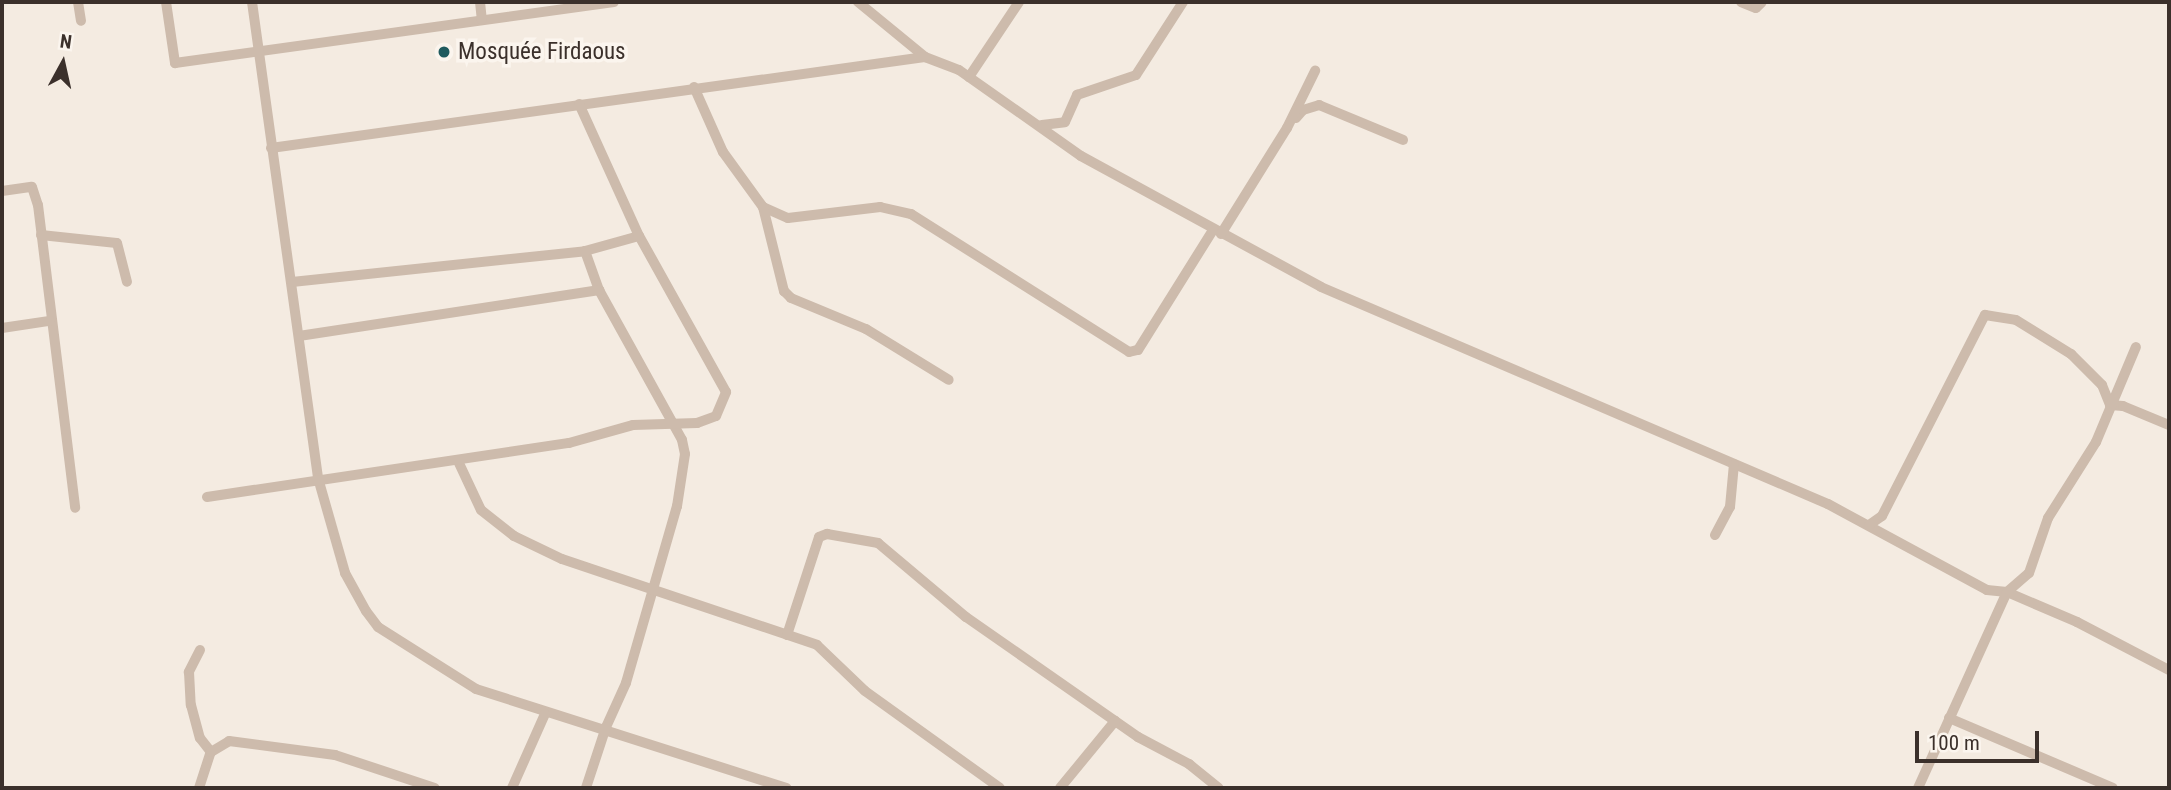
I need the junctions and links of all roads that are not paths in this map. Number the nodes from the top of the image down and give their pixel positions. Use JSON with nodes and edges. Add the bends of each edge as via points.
{"nodes":[{"id":1,"x":78,"y":2,"type":"edge"},
{"id":2,"x":166,"y":2,"type":"edge"},
{"id":3,"x":252,"y":2,"type":"edge"},
{"id":4,"x":480,"y":2,"type":"edge"},
{"id":5,"x":614,"y":2,"type":"edge"},
{"id":6,"x":858,"y":2,"type":"edge"},
{"id":7,"x":1019,"y":2,"type":"edge"},
{"id":8,"x":1183,"y":2,"type":"edge"},
{"id":9,"x":1741,"y":2,"type":"edge"},
{"id":10,"x":1762,"y":2,"type":"edge"},
{"id":11,"x":482,"y":19,"type":"junction"},
{"id":12,"x":81,"y":21,"type":"dead end"},
{"id":13,"x":258,"y":50,"type":"junction"},
{"id":14,"x":926,"y":57,"type":"junction"},
{"id":15,"x":1315,"y":71,"type":"dead end"},
{"id":16,"x":969,"y":77,"type":"junction"},
{"id":17,"x":694,"y":87,"type":"junction"},
{"id":18,"x":579,"y":104,"type":"junction"},
{"id":19,"x":1041,"y":125,"type":"junction"},
{"id":20,"x":1287,"y":128,"type":"junction"},
{"id":21,"x":1403,"y":140,"type":"dead end"},
{"id":22,"x":271,"y":148,"type":"junction"},
{"id":23,"x":2,"y":191,"type":"edge"},
{"id":24,"x":763,"y":207,"type":"junction"},
{"id":25,"x":1217,"y":232,"type":"junction"},
{"id":26,"x":41,"y":235,"type":"junction"},
{"id":27,"x":639,"y":236,"type":"junction"},
{"id":28,"x":585,"y":251,"type":"junction"},
{"id":29,"x":127,"y":282,"type":"dead end"},
{"id":30,"x":292,"y":282,"type":"junction"},
{"id":31,"x":599,"y":290,"type":"junction"},
{"id":32,"x":50,"y":321,"type":"junction"},
{"id":33,"x":2,"y":328,"type":"edge"},
{"id":34,"x":299,"y":336,"type":"junction"},
{"id":35,"x":2136,"y":347,"type":"dead end"},
{"id":36,"x":949,"y":380,"type":"dead end"},
{"id":37,"x":2110,"y":405,"type":"junction"},
{"id":38,"x":670,"y":424,"type":"junction"},
{"id":39,"x":2169,"y":425,"type":"edge"},
{"id":40,"x":458,"y":461,"type":"junction"},
{"id":41,"x":1734,"y":464,"type":"junction"},
{"id":42,"x":318,"y":478,"type":"junction"},
{"id":43,"x":207,"y":497,"type":"dead end"},
{"id":44,"x":75,"y":509,"type":"dead end"},
{"id":45,"x":1869,"y":524,"type":"junction"},
{"id":46,"x":1715,"y":535,"type":"dead end"},
{"id":47,"x":652,"y":588,"type":"junction"},
{"id":48,"x":2007,"y":592,"type":"junction"},
{"id":49,"x":787,"y":635,"type":"junction"},
{"id":50,"x":200,"y":650,"type":"dead end"},
{"id":51,"x":2169,"y":670,"type":"edge"},
{"id":52,"x":545,"y":714,"type":"junction"},
{"id":53,"x":1949,"y":718,"type":"junction"},
{"id":54,"x":1115,"y":721,"type":"junction"},
{"id":55,"x":606,"y":727,"type":"junction"},
{"id":56,"x":211,"y":752,"type":"junction"},
{"id":57,"x":199,"y":788,"type":"edge"},
{"id":58,"x":435,"y":788,"type":"edge"},
{"id":59,"x":512,"y":788,"type":"edge"},
{"id":60,"x":586,"y":788,"type":"edge"},
{"id":61,"x":787,"y":788,"type":"edge"},
{"id":62,"x":1000,"y":788,"type":"edge"},
{"id":63,"x":1060,"y":788,"type":"edge"},
{"id":64,"x":1219,"y":788,"type":"edge"},
{"id":65,"x":1918,"y":788,"type":"edge"},
{"id":66,"x":2113,"y":788,"type":"edge"}],
"edges":[{"from":1,"to":12,"type":"street"},
{"from":2,"to":13,"type":"street","via":[[175,63]]},
{"from":3,"to":13,"type":"street"},
{"from":4,"to":11,"type":"street"},
{"from":5,"to":11,"type":"street"},
{"from":6,"to":14,"type":"street"},
{"from":7,"to":16,"type":"street"},
{"from":8,"to":19,"type":"street","via":[[1136,75],[1077,96],[1065,122]]},
{"from":9,"to":10,"type":"street","via":[[1756,8]]},
{"from":11,"to":13,"type":"street"},
{"from":13,"to":22,"type":"street"},
{"from":14,"to":16,"type":"street"},
{"from":14,"to":17,"type":"street"},
{"from":15,"to":20,"type":"street"},
{"from":16,"to":19,"type":"street"},
{"from":17,"to":18,"type":"street"},
{"from":17,"to":24,"type":"street","via":[[723,152]]},
{"from":18,"to":22,"type":"street"},
{"from":18,"to":27,"type":"street"},
{"from":19,"to":25,"type":"street","via":[[1081,156]]},
{"from":20,"to":21,"type":"street","via":[[1303,110],[1319,105]]},
{"from":20,"to":25,"type":"street"},
{"from":22,"to":30,"type":"street"},
{"from":23,"to":26,"type":"street","via":[[32,187]]},
{"from":24,"to":25,"type":"street","via":[[788,218],[880,207],[911,214],[1134,352]]},
{"from":24,"to":36,"type":"street","via":[[784,291],[866,329]]},
{"from":25,"to":41,"type":"street","via":[[1321,287]]},
{"from":26,"to":29,"type":"street","via":[[117,243]]},
{"from":26,"to":32,"type":"street"},
{"from":27,"to":28,"type":"street"},
{"from":27,"to":38,"type":"street","via":[[726,391],[716,416]]},
{"from":28,"to":30,"type":"street"},
{"from":28,"to":31,"type":"street"},
{"from":30,"to":34,"type":"street"},
{"from":31,"to":34,"type":"street"},
{"from":31,"to":38,"type":"street"},
{"from":32,"to":33,"type":"street"},
{"from":32,"to":44,"type":"street","via":[[57,346]]},
{"from":34,"to":42,"type":"street"},
{"from":35,"to":37,"type":"street"},
{"from":37,"to":39,"type":"street","via":[[2123,405]]},
{"from":37,"to":45,"type":"street","via":[[2102,385],[2071,354],[2016,320],[1984,315],[1882,516]]},
{"from":37,"to":48,"type":"street","via":[[2096,442],[2048,518],[2029,573]]},
{"from":38,"to":40,"type":"street","via":[[633,425],[569,443]]},
{"from":38,"to":47,"type":"street","via":[[682,440],[684,475]]},
{"from":40,"to":42,"type":"street"},
{"from":40,"to":47,"type":"street","via":[[481,510],[496,524],[562,559]]},
{"from":41,"to":45,"type":"street"},
{"from":41,"to":46,"type":"street","via":[[1730,507]]},
{"from":42,"to":43,"type":"street"},
{"from":42,"to":52,"type":"street","via":[[345,573],[378,627],[476,689]]},
{"from":45,"to":48,"type":"street","via":[[1987,590]]},
{"from":47,"to":49,"type":"street"},
{"from":47,"to":55,"type":"street","via":[[626,683]]},
{"from":48,"to":51,"type":"street"},
{"from":48,"to":53,"type":"street"},
{"from":49,"to":54,"type":"street","via":[[819,537],[827,534],[878,543],[966,617]]},
{"from":49,"to":62,"type":"street","via":[[817,646],[875,699]]},
{"from":50,"to":56,"type":"street","via":[[189,672],[191,705],[200,738]]},
{"from":52,"to":55,"type":"street"},
{"from":52,"to":59,"type":"street"},
{"from":53,"to":65,"type":"street"},
{"from":53,"to":66,"type":"street"},
{"from":54,"to":63,"type":"street"},
{"from":54,"to":64,"type":"street","via":[[1189,764]]},
{"from":55,"to":60,"type":"street"},
{"from":55,"to":61,"type":"street"},
{"from":56,"to":57,"type":"street"},
{"from":56,"to":58,"type":"street","via":[[229,741],[310,751]]}]}
